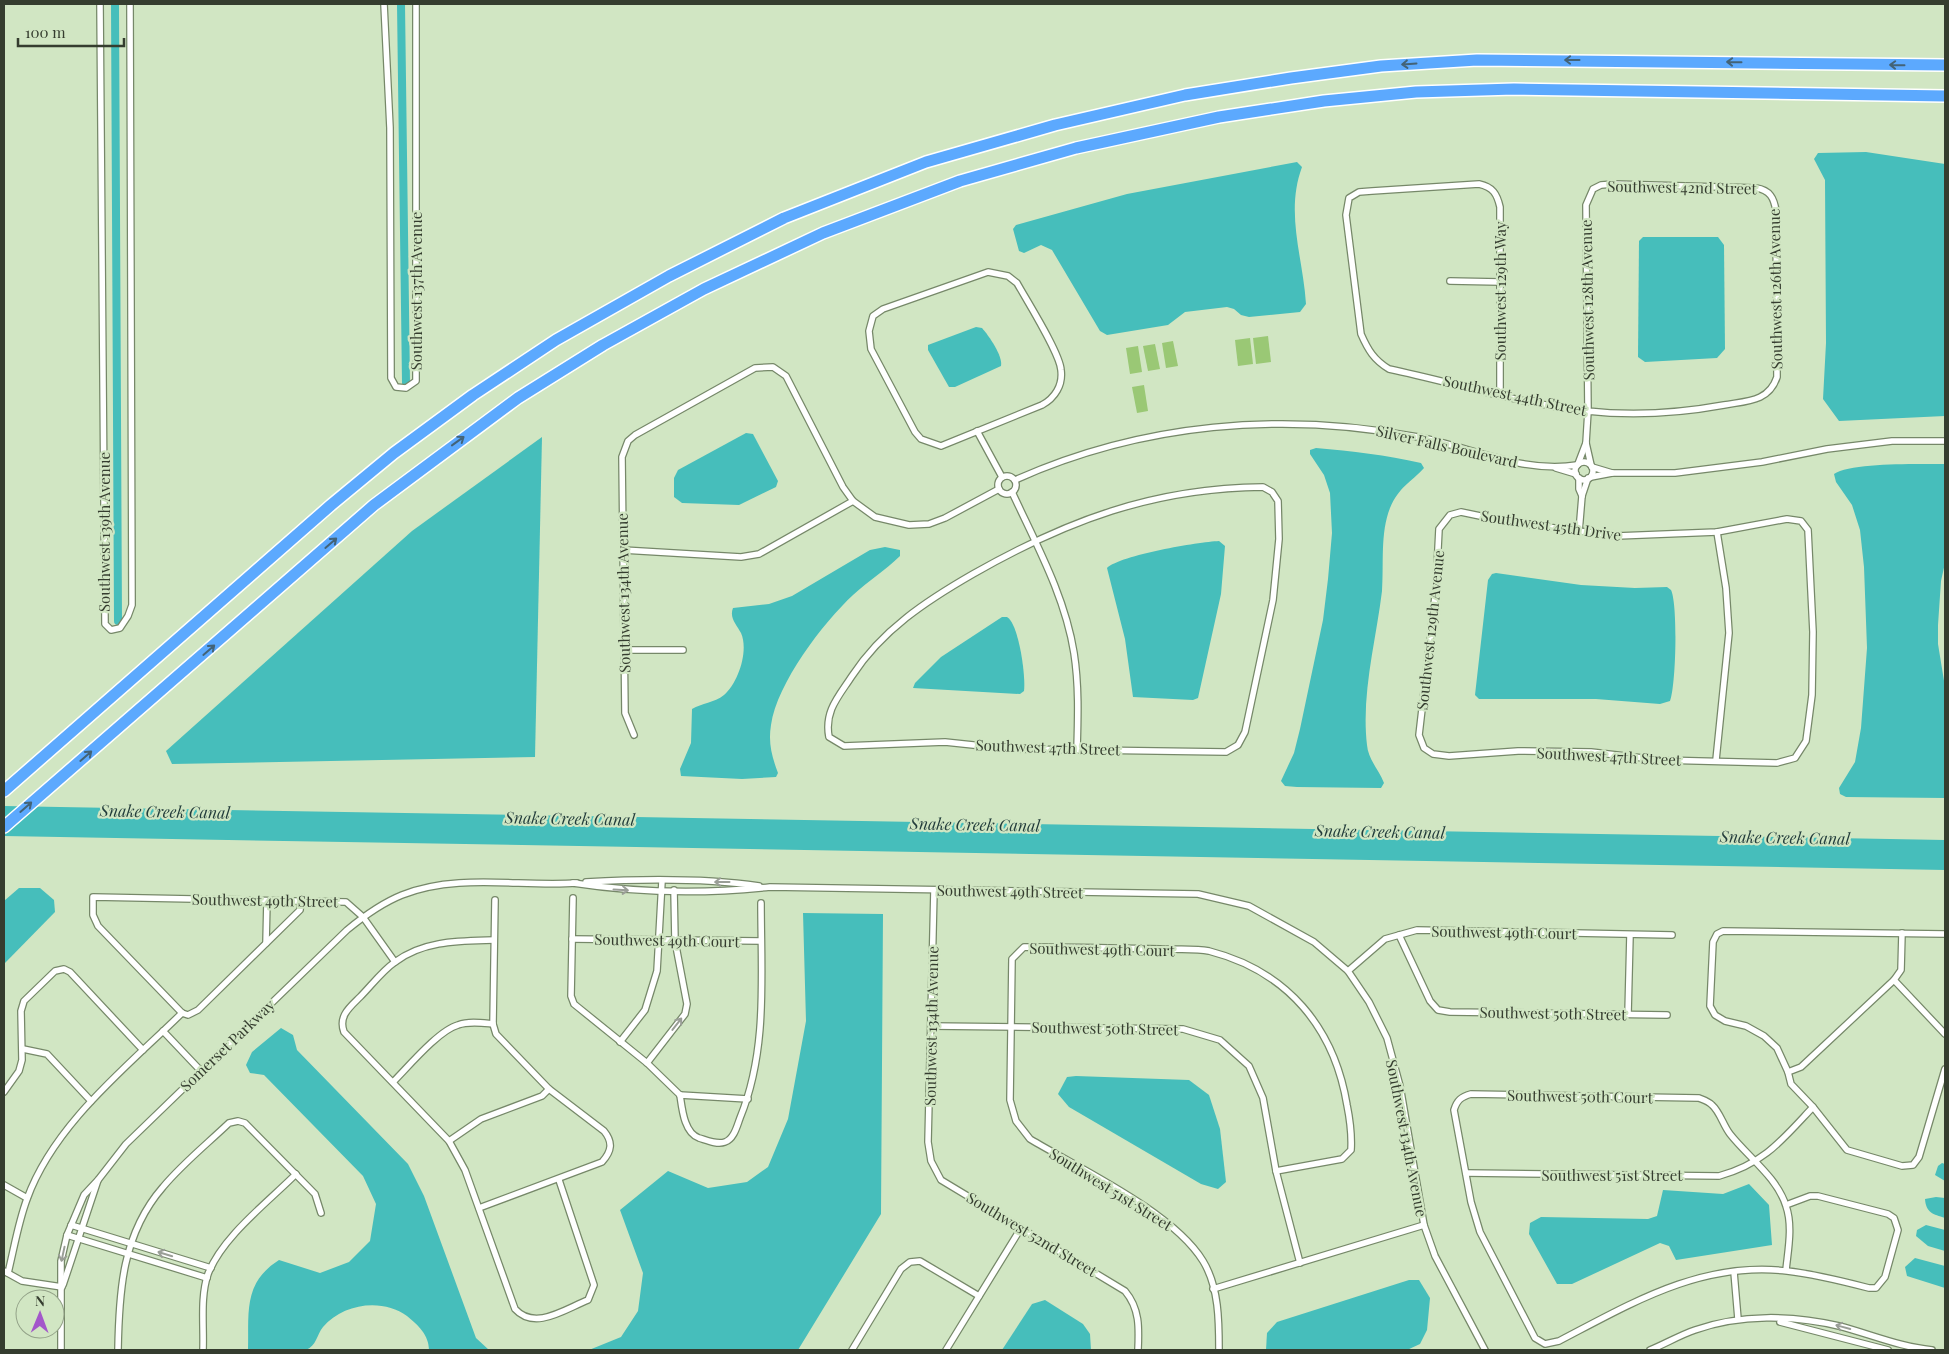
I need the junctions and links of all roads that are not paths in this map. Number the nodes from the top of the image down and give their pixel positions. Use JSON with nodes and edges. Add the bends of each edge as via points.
{"nodes":[{"id":1,"x":100,"y":4,"type":"edge"},
{"id":2,"x":130,"y":4,"type":"edge"},
{"id":3,"x":384,"y":4,"type":"edge"},
{"id":4,"x":416,"y":4,"type":"edge"},
{"id":5,"x":1945,"y":65,"type":"edge"},
{"id":6,"x":1945,"y":96,"type":"edge"},
{"id":7,"x":1593,"y":189,"type":"joint"},
{"id":8,"x":1769,"y":193,"type":"joint"},
{"id":9,"x":1450,"y":281,"type":"dead end"},
{"id":10,"x":1500,"y":282,"type":"junction"},
{"id":11,"x":1373,"y":357,"type":"joint"},
{"id":12,"x":1774,"y":385,"type":"joint"},
{"id":13,"x":1500,"y":394,"type":"junction"},
{"id":14,"x":1588,"y":412,"type":"junction"},
{"id":15,"x":977,"y":431,"type":"junction"},
{"id":16,"x":1945,"y":441,"type":"edge"},
{"id":17,"x":1586,"y":443,"type":"junction"},
{"id":18,"x":1578,"y":464,"type":"junction"},
{"id":19,"x":1591,"y":466,"type":"junction"},
{"id":20,"x":1556,"y":468,"type":"junction"},
{"id":21,"x":1612,"y":473,"type":"junction"},
{"id":22,"x":1578,"y":476,"type":"junction"},
{"id":23,"x":1002,"y":477,"type":"junction"},
{"id":24,"x":1589,"y":478,"type":"junction"},
{"id":25,"x":1015,"y":480,"type":"junction"},
{"id":26,"x":999,"y":489,"type":"junction"},
{"id":27,"x":1012,"y":492,"type":"junction"},
{"id":28,"x":1582,"y":496,"type":"junction"},
{"id":29,"x":853,"y":501,"type":"junction"},
{"id":30,"x":1450,"y":515,"type":"joint"},
{"id":31,"x":1579,"y":532,"type":"junction"},
{"id":32,"x":1717,"y":532,"type":"junction"},
{"id":33,"x":1034,"y":540,"type":"junction"},
{"id":34,"x":623,"y":550,"type":"junction"},
{"id":35,"x":624,"y":650,"type":"junction"},
{"id":36,"x":683,"y":650,"type":"dead end"},
{"id":37,"x":634,"y":735,"type":"dead end"},
{"id":38,"x":1424,"y":748,"type":"joint"},
{"id":39,"x":1077,"y":749,"type":"junction"},
{"id":40,"x":1795,"y":758,"type":"joint"},
{"id":41,"x":1716,"y":760,"type":"junction"},
{"id":42,"x":6,"y":789,"type":"edge"},
{"id":43,"x":4,"y":827,"type":"edge"},
{"id":44,"x":662,"y":881,"type":"junction"},
{"id":45,"x":674,"y":882,"type":"junction"},
{"id":46,"x":573,"y":883,"type":"junction"},
{"id":47,"x":770,"y":887,"type":"junction"},
{"id":48,"x":934,"y":890,"type":"junction"},
{"id":49,"x":662,"y":891,"type":"junction"},
{"id":50,"x":674,"y":891,"type":"junction"},
{"id":51,"x":573,"y":898,"type":"dead end"},
{"id":52,"x":495,"y":900,"type":"dead end"},
{"id":53,"x":267,"y":901,"type":"junction"},
{"id":54,"x":301,"y":901,"type":"junction"},
{"id":55,"x":761,"y":902,"type":"dead end"},
{"id":56,"x":1249,"y":906,"type":"joint"},
{"id":57,"x":363,"y":917,"type":"junction"},
{"id":58,"x":1902,"y":933,"type":"junction"},
{"id":59,"x":1945,"y":934,"type":"edge"},
{"id":60,"x":1399,"y":935,"type":"junction"},
{"id":61,"x":1630,"y":935,"type":"junction"},
{"id":62,"x":1672,"y":935,"type":"dead end"},
{"id":63,"x":572,"y":939,"type":"junction"},
{"id":64,"x":494,"y":940,"type":"junction"},
{"id":65,"x":660,"y":940,"type":"junction"},
{"id":66,"x":674,"y":940,"type":"junction"},
{"id":67,"x":761,"y":941,"type":"junction"},
{"id":68,"x":266,"y":943,"type":"junction"},
{"id":69,"x":394,"y":962,"type":"junction"},
{"id":70,"x":1348,"y":971,"type":"junction"},
{"id":71,"x":1894,"y":980,"type":"junction"},
{"id":72,"x":182,"y":1013,"type":"junction"},
{"id":73,"x":1628,"y":1014,"type":"junction"},
{"id":74,"x":1668,"y":1015,"type":"dead end"},
{"id":75,"x":493,"y":1024,"type":"junction"},
{"id":76,"x":931,"y":1026,"type":"junction"},
{"id":77,"x":1012,"y":1026,"type":"junction"},
{"id":78,"x":163,"y":1031,"type":"junction"},
{"id":79,"x":1945,"y":1034,"type":"edge"},
{"id":80,"x":620,"y":1042,"type":"junction"},
{"id":81,"x":23,"y":1049,"type":"junction"},
{"id":82,"x":143,"y":1050,"type":"junction"},
{"id":83,"x":647,"y":1063,"type":"junction"},
{"id":84,"x":1945,"y":1069,"type":"edge"},
{"id":85,"x":200,"y":1070,"type":"junction"},
{"id":86,"x":1788,"y":1072,"type":"junction"},
{"id":87,"x":393,"y":1082,"type":"junction"},
{"id":88,"x":549,"y":1089,"type":"junction"},
{"id":89,"x":4,"y":1092,"type":"edge"},
{"id":90,"x":680,"y":1095,"type":"junction"},
{"id":91,"x":748,"y":1098,"type":"junction"},
{"id":92,"x":91,"y":1101,"type":"junction"},
{"id":93,"x":1813,"y":1107,"type":"junction"},
{"id":94,"x":450,"y":1141,"type":"junction"},
{"id":95,"x":931,"y":1161,"type":"joint"},
{"id":96,"x":1756,"y":1162,"type":"junction"},
{"id":97,"x":1276,"y":1171,"type":"junction"},
{"id":98,"x":1466,"y":1173,"type":"junction"},
{"id":99,"x":296,"y":1174,"type":"junction"},
{"id":100,"x":98,"y":1180,"type":"junction"},
{"id":101,"x":559,"y":1180,"type":"junction"},
{"id":102,"x":4,"y":1185,"type":"edge"},
{"id":103,"x":27,"y":1198,"type":"junction"},
{"id":104,"x":1786,"y":1205,"type":"junction"},
{"id":105,"x":479,"y":1208,"type":"junction"},
{"id":106,"x":321,"y":1213,"type":"dead end"},
{"id":107,"x":71,"y":1225,"type":"junction"},
{"id":108,"x":1424,"y":1225,"type":"junction"},
{"id":109,"x":82,"y":1228,"type":"junction"},
{"id":110,"x":1021,"y":1228,"type":"junction"},
{"id":111,"x":67,"y":1235,"type":"junction"},
{"id":112,"x":79,"y":1239,"type":"junction"},
{"id":113,"x":130,"y":1243,"type":"junction"},
{"id":114,"x":127,"y":1254,"type":"junction"},
{"id":115,"x":1300,"y":1263,"type":"junction"},
{"id":116,"x":212,"y":1268,"type":"junction"},
{"id":117,"x":1786,"y":1270,"type":"junction"},
{"id":118,"x":6,"y":1272,"type":"edge"},
{"id":119,"x":1734,"y":1272,"type":"junction"},
{"id":120,"x":207,"y":1278,"type":"junction"},
{"id":121,"x":62,"y":1287,"type":"junction"},
{"id":122,"x":1214,"y":1289,"type":"junction"},
{"id":123,"x":980,"y":1296,"type":"junction"},
{"id":124,"x":1755,"y":1318,"type":"junction"},
{"id":125,"x":1738,"y":1319,"type":"junction"},
{"id":126,"x":61,"y":1350,"type":"edge"},
{"id":127,"x":118,"y":1350,"type":"edge"},
{"id":128,"x":203,"y":1350,"type":"edge"},
{"id":129,"x":852,"y":1350,"type":"edge"},
{"id":130,"x":946,"y":1350,"type":"edge"},
{"id":131,"x":1138,"y":1350,"type":"edge"},
{"id":132,"x":1219,"y":1350,"type":"edge"},
{"id":133,"x":1485,"y":1350,"type":"edge"},
{"id":134,"x":1650,"y":1350,"type":"edge"},
{"id":135,"x":1888,"y":1350,"type":"edge"},
{"id":136,"x":1932,"y":1350,"type":"edge"}],
"edges":[{"from":1,"to":2,"type":"street","name":"Southwest 139th Avenue","via":[[105,624],[111,630],[120,628],[132,605]]},
{"from":3,"to":4,"type":"street","name":"Southwest 137th Avenue","via":[[390,128],[391,378],[396,387],[406,388],[416,381]]},
{"from":5,"to":42,"type":"highway","one_way":true,"via":[[1477,60],[1380,66],[1184,96],[1055,125],[926,162],[784,218],[669,276],[556,340],[472,395],[330,505]]},
{"from":43,"to":6,"type":"highway","one_way":true,"via":[[374,505],[518,398],[603,345],[704,289],[823,233],[960,181],[1076,148],[1219,117],[1324,101],[1416,92],[1524,89]]},
{"from":7,"to":8,"type":"street","name":"Southwest 42nd Street","via":[[1614,184],[1756,188]]},
{"from":7,"to":14,"type":"street","name":"Southwest 128th Avenue","via":[[1586,205]]},
{"from":8,"to":12,"type":"street","name":"Southwest 126th Avenue","via":[[1776,211],[1777,377]]},
{"from":9,"to":10,"type":"street"},
{"from":10,"to":11,"type":"street","name":"Southwest 129th Way","via":[[1500,207],[1493,190],[1479,184],[1359,192],[1349,198],[1346,215],[1361,334]]},
{"from":10,"to":13,"type":"street","name":"Southwest 129th Way"},
{"from":11,"to":13,"type":"street","name":"Southwest 44th Street","via":[[1390,369]]},
{"from":12,"to":14,"type":"street","name":"Southwest 44th Street","via":[[1761,398],[1695,410]]},
{"from":13,"to":14,"type":"street","name":"Southwest 44th Street"},
{"from":14,"to":17,"type":"street","name":"Southwest 128th Avenue"},
{"from":15,"to":15,"type":"street","via":[[1052,399],[1062,371],[1060,361],[1017,283],[1008,276],[988,272],[883,309],[873,316],[869,331],[871,349],[914,432],[931,444],[941,446]]},
{"from":15,"to":23,"type":"street"},
{"from":16,"to":21,"type":"street","via":[[1892,441],[1675,474]]},
{"from":17,"to":18,"type":"street","name":"Southwest 128th Avenue"},
{"from":17,"to":19,"type":"street","name":"Southwest 128th Avenue"},
{"from":18,"to":19,"type":"street","name":"Silver Falls Boulevard","via":[[1586,462]]},
{"from":18,"to":20,"type":"street","name":"Silver Falls Boulevard"},
{"from":18,"to":22,"type":"street","name":"Southwest 128th Avenue"},
{"from":19,"to":21,"type":"street"},
{"from":19,"to":24,"type":"street","name":"Southwest 128th Avenue"},
{"from":20,"to":22,"type":"street","name":"Silver Falls Boulevard"},
{"from":20,"to":25,"type":"street","name":"Silver Falls Boulevard","via":[[1501,459],[1420,437],[1364,428],[1238,424],[1179,431],[1096,449]]},
{"from":21,"to":24,"type":"street"},
{"from":22,"to":24,"type":"street","name":"Silver Falls Boulevard"},
{"from":22,"to":28,"type":"street","name":"Southwest 128th Avenue","via":[[1578,489]]},
{"from":23,"to":25,"type":"street"},
{"from":23,"to":26,"type":"street","via":[[998,481]]},
{"from":24,"to":28,"type":"street","name":"Southwest 128th Avenue"},
{"from":25,"to":27,"type":"street"},
{"from":26,"to":27,"type":"street","via":[[1006,494]]},
{"from":26,"to":29,"type":"street","via":[[929,524],[892,523],[875,517]]},
{"from":27,"to":33,"type":"street"},
{"from":28,"to":31,"type":"street"},
{"from":29,"to":34,"type":"street","via":[[759,554],[741,557]]},
{"from":29,"to":34,"type":"street","name":"Southwest 134th Avenue","via":[[786,376],[773,367],[755,368],[634,435],[622,457]]},
{"from":30,"to":31,"type":"street","name":"Southwest 45th Drive","via":[[1461,512]]},
{"from":30,"to":38,"type":"street","name":"Southwest 129th Avenue","via":[[1439,529],[1436,588],[1419,735]]},
{"from":31,"to":32,"type":"street","name":"Southwest 45th Drive","via":[[1616,536]]},
{"from":32,"to":40,"type":"street","name":"Southwest 45th Drive","via":[[1787,519],[1801,521],[1808,530],[1813,632],[1812,695],[1806,741]]},
{"from":32,"to":41,"type":"street","via":[[1726,588],[1728,633]]},
{"from":33,"to":39,"type":"street","via":[[1055,583],[1074,652],[1078,688]]},
{"from":33,"to":39,"type":"street","name":"Southwest 47th Street","via":[[938,594],[892,628],[859,665],[832,706],[826,723],[829,736],[844,746],[946,742],[1011,749]]},
{"from":33,"to":39,"type":"street","name":"Southwest 47th Street","via":[[1089,517],[1140,502],[1214,489],[1263,487],[1278,501],[1279,539],[1273,600],[1245,732],[1238,745],[1226,752]]},
{"from":34,"to":35,"type":"street","name":"Southwest 134th Avenue"},
{"from":35,"to":36,"type":"street"},
{"from":35,"to":37,"type":"street","name":"Southwest 134th Avenue","via":[[625,713]]},
{"from":38,"to":41,"type":"street","name":"Southwest 47th Street","via":[[1433,754],[1449,756],[1591,752],[1660,760]]},
{"from":40,"to":41,"type":"street","name":"Southwest 47th Street","via":[[1778,763]]},
{"from":44,"to":45,"type":"street","name":"Southwest 49th Street"},
{"from":44,"to":46,"type":"street","name":"Southwest 49th Street"},
{"from":44,"to":49,"type":"street"},
{"from":47,"to":45,"type":"street","name":"Southwest 49th Street","one_way":true,"via":[[730,882]]},
{"from":45,"to":50,"type":"street"},
{"from":46,"to":49,"type":"street","name":"Southwest 49th Street","one_way":true,"via":[[616,890]]},
{"from":46,"to":57,"type":"street","name":"Southwest 49th Street","via":[[490,882],[429,887],[401,895]]},
{"from":47,"to":48,"type":"street","name":"Southwest 49th Street"},
{"from":47,"to":50,"type":"street","name":"Southwest 49th Street"},
{"from":48,"to":56,"type":"street","name":"Southwest 49th Street","via":[[1198,894]]},
{"from":48,"to":76,"type":"street","name":"Southwest 134th Avenue"},
{"from":49,"to":50,"type":"street","name":"Southwest 49th Street"},
{"from":49,"to":65,"type":"street"},
{"from":50,"to":66,"type":"street"},
{"from":51,"to":63,"type":"street"},
{"from":52,"to":64,"type":"street"},
{"from":53,"to":54,"type":"street","name":"Southwest 49th Street"},
{"from":53,"to":68,"type":"street"},
{"from":53,"to":72,"type":"street","name":"Southwest 49th Street","via":[[93,897],[93,915],[98,926]]},
{"from":54,"to":57,"type":"street","name":"Southwest 49th Street","via":[[346,902]]},
{"from":54,"to":68,"type":"street","via":[[300,910]]},
{"from":55,"to":67,"type":"street"},
{"from":56,"to":70,"type":"street","name":"Southwest 134th Avenue","via":[[1314,942]]},
{"from":57,"to":69,"type":"street"},
{"from":57,"to":85,"type":"street","name":"Somerset Parkway"},
{"from":58,"to":59,"type":"street"},
{"from":58,"to":71,"type":"street","via":[[1901,970]]},
{"from":58,"to":86,"type":"street","via":[[1723,931],[1717,934],[1713,942],[1710,1006],[1715,1015],[1764,1036],[1777,1048]]},
{"from":60,"to":61,"type":"street","name":"Southwest 49th Court","via":[[1417,930]]},
{"from":60,"to":70,"type":"street","name":"Southwest 49th Court","via":[[1385,939]]},
{"from":60,"to":73,"type":"street","name":"Southwest 50th Street","via":[[1430,1001],[1438,1010]]},
{"from":61,"to":62,"type":"street","name":"Southwest 49th Court"},
{"from":61,"to":73,"type":"street"},
{"from":63,"to":65,"type":"street","name":"Southwest 49th Court"},
{"from":63,"to":80,"type":"street","via":[[571,996],[574,1004]]},
{"from":64,"to":69,"type":"street","via":[[432,945]]},
{"from":64,"to":75,"type":"street"},
{"from":65,"to":66,"type":"street","name":"Southwest 49th Court"},
{"from":65,"to":80,"type":"street","via":[[646,1010]]},
{"from":66,"to":67,"type":"street","name":"Southwest 49th Court"},
{"from":83,"to":66,"type":"street","one_way":true,"via":[[685,1014],[687,1004]]},
{"from":67,"to":91,"type":"street","via":[[758,1057]]},
{"from":68,"to":72,"type":"street","via":[[198,1010],[188,1015]]},
{"from":69,"to":87,"type":"street","via":[[346,1012],[342,1026],[344,1032]]},
{"from":70,"to":108,"type":"street","name":"Southwest 134th Avenue","via":[[1369,1002],[1387,1038],[1400,1086]]},
{"from":71,"to":79,"type":"street"},
{"from":71,"to":86,"type":"street","via":[[1800,1067]]},
{"from":72,"to":78,"type":"street"},
{"from":73,"to":74,"type":"street","name":"Southwest 50th Street"},
{"from":75,"to":87,"type":"street","via":[[469,1023],[446,1031]]},
{"from":75,"to":88,"type":"street","via":[[496,1034]]},
{"from":76,"to":77,"type":"street","name":"Southwest 50th Street"},
{"from":76,"to":95,"type":"street","name":"Southwest 134th Avenue","via":[[928,1142]]},
{"from":77,"to":97,"type":"street","name":"Southwest 50th Street","via":[[1183,1029],[1220,1040],[1248,1066],[1263,1098]]},
{"from":77,"to":97,"type":"street","name":"Southwest 49th Court","via":[[1012,959],[1024,947],[1208,951],[1270,976],[1315,1021],[1330,1047],[1343,1081],[1352,1135],[1352,1150],[1342,1159]]},
{"from":77,"to":122,"type":"street","name":"Southwest 51st Street","via":[[1010,1100],[1016,1121],[1030,1139],[1153,1212],[1176,1230],[1204,1262]]},
{"from":78,"to":82,"type":"street"},
{"from":78,"to":85,"type":"street"},
{"from":80,"to":83,"type":"street"},
{"from":81,"to":82,"type":"street","via":[[20,1011],[24,1001],[55,971],[64,969]]},
{"from":81,"to":89,"type":"street","via":[[19,1071]]},
{"from":81,"to":92,"type":"street","via":[[47,1054]]},
{"from":82,"to":92,"type":"street"},
{"from":83,"to":90,"type":"street"},
{"from":84,"to":93,"type":"street","via":[[1919,1157],[1912,1165],[1902,1166],[1847,1150]]},
{"from":85,"to":100,"type":"street","name":"Somerset Parkway","via":[[126,1144]]},
{"from":86,"to":93,"type":"street","via":[[1791,1084]]},
{"from":87,"to":94,"type":"street"},
{"from":88,"to":94,"type":"street","via":[[542,1096],[481,1119]]},
{"from":88,"to":101,"type":"street","via":[[610,1139],[608,1155],[602,1162]]},
{"from":90,"to":91,"type":"street"},
{"from":90,"to":91,"type":"street","via":[[689,1132],[719,1144],[732,1137]]},
{"from":92,"to":103,"type":"street","via":[[52,1153]]},
{"from":93,"to":96,"type":"street","name":"Southwest 51st Street","via":[[1770,1152]]},
{"from":94,"to":105,"type":"street"},
{"from":95,"to":110,"type":"street","name":"Southwest 52nd Street","via":[[941,1180]]},
{"from":96,"to":98,"type":"street","name":"Southwest 51st Street","via":[[1719,1176]]},
{"from":96,"to":98,"type":"street","name":"Southwest 50th Court","via":[[1721,1122],[1715,1108],[1699,1098],[1471,1094],[1456,1102],[1454,1110]]},
{"from":96,"to":104,"type":"street"},
{"from":97,"to":115,"type":"street","name":"Southwest 50th Street"},
{"from":98,"to":119,"type":"street","via":[[1480,1232],[1535,1338],[1545,1344],[1559,1341],[1646,1295],[1692,1278]]},
{"from":99,"to":106,"type":"street","via":[[315,1194]]},
{"from":99,"to":113,"type":"street","via":[[245,1123],[229,1123],[163,1187],[148,1207]]},
{"from":99,"to":116,"type":"street","via":[[240,1229]]},
{"from":100,"to":107,"type":"street","name":"Somerset Parkway","via":[[84,1194]]},
{"from":100,"to":109,"type":"street","name":"Somerset Parkway"},
{"from":101,"to":105,"type":"street"},
{"from":101,"to":105,"type":"street","via":[[594,1285],[588,1300],[539,1320],[521,1315],[515,1308]]},
{"from":102,"to":103,"type":"street"},
{"from":103,"to":118,"type":"street"},
{"from":104,"to":117,"type":"street","via":[[1790,1226]]},
{"from":104,"to":117,"type":"street","via":[[1818,1196],[1888,1214],[1894,1218],[1898,1230],[1885,1277],[1876,1288]]},
{"from":107,"to":109,"type":"street"},
{"from":107,"to":111,"type":"street","name":"Somerset Parkway"},
{"from":108,"to":115,"type":"street"},
{"from":108,"to":133,"type":"street","via":[[1435,1256]]},
{"from":109,"to":112,"type":"street","name":"Somerset Parkway"},
{"from":109,"to":113,"type":"street"},
{"from":110,"to":123,"type":"street"},
{"from":110,"to":131,"type":"street","name":"Southwest 52nd Street","via":[[1119,1287],[1131,1298],[1139,1319]]},
{"from":111,"to":112,"type":"street"},
{"from":111,"to":121,"type":"street","name":"Somerset Parkway","one_way":true,"via":[[61,1261]]},
{"from":112,"to":114,"type":"street"},
{"from":112,"to":121,"type":"street","name":"Somerset Parkway"},
{"from":113,"to":114,"type":"street"},
{"from":116,"to":113,"type":"street","one_way":true},
{"from":114,"to":120,"type":"street"},
{"from":114,"to":127,"type":"street","via":[[120,1294]]},
{"from":115,"to":122,"type":"street"},
{"from":116,"to":120,"type":"street"},
{"from":117,"to":119,"type":"street"},
{"from":118,"to":121,"type":"street","via":[[22,1281]]},
{"from":119,"to":125,"type":"street"},
{"from":120,"to":128,"type":"street"},
{"from":121,"to":126,"type":"street","name":"Somerset Parkway"},
{"from":122,"to":132,"type":"street","name":"Southwest 51st Street","via":[[1220,1321]]},
{"from":123,"to":129,"type":"street","via":[[920,1261],[910,1262],[901,1269]]},
{"from":123,"to":130,"type":"street"},
{"from":124,"to":125,"type":"street"},
{"from":124,"to":135,"type":"street"},
{"from":136,"to":124,"type":"street","one_way":true,"via":[[1838,1326],[1794,1319]]},
{"from":125,"to":134,"type":"street","via":[[1696,1330]]}]}
